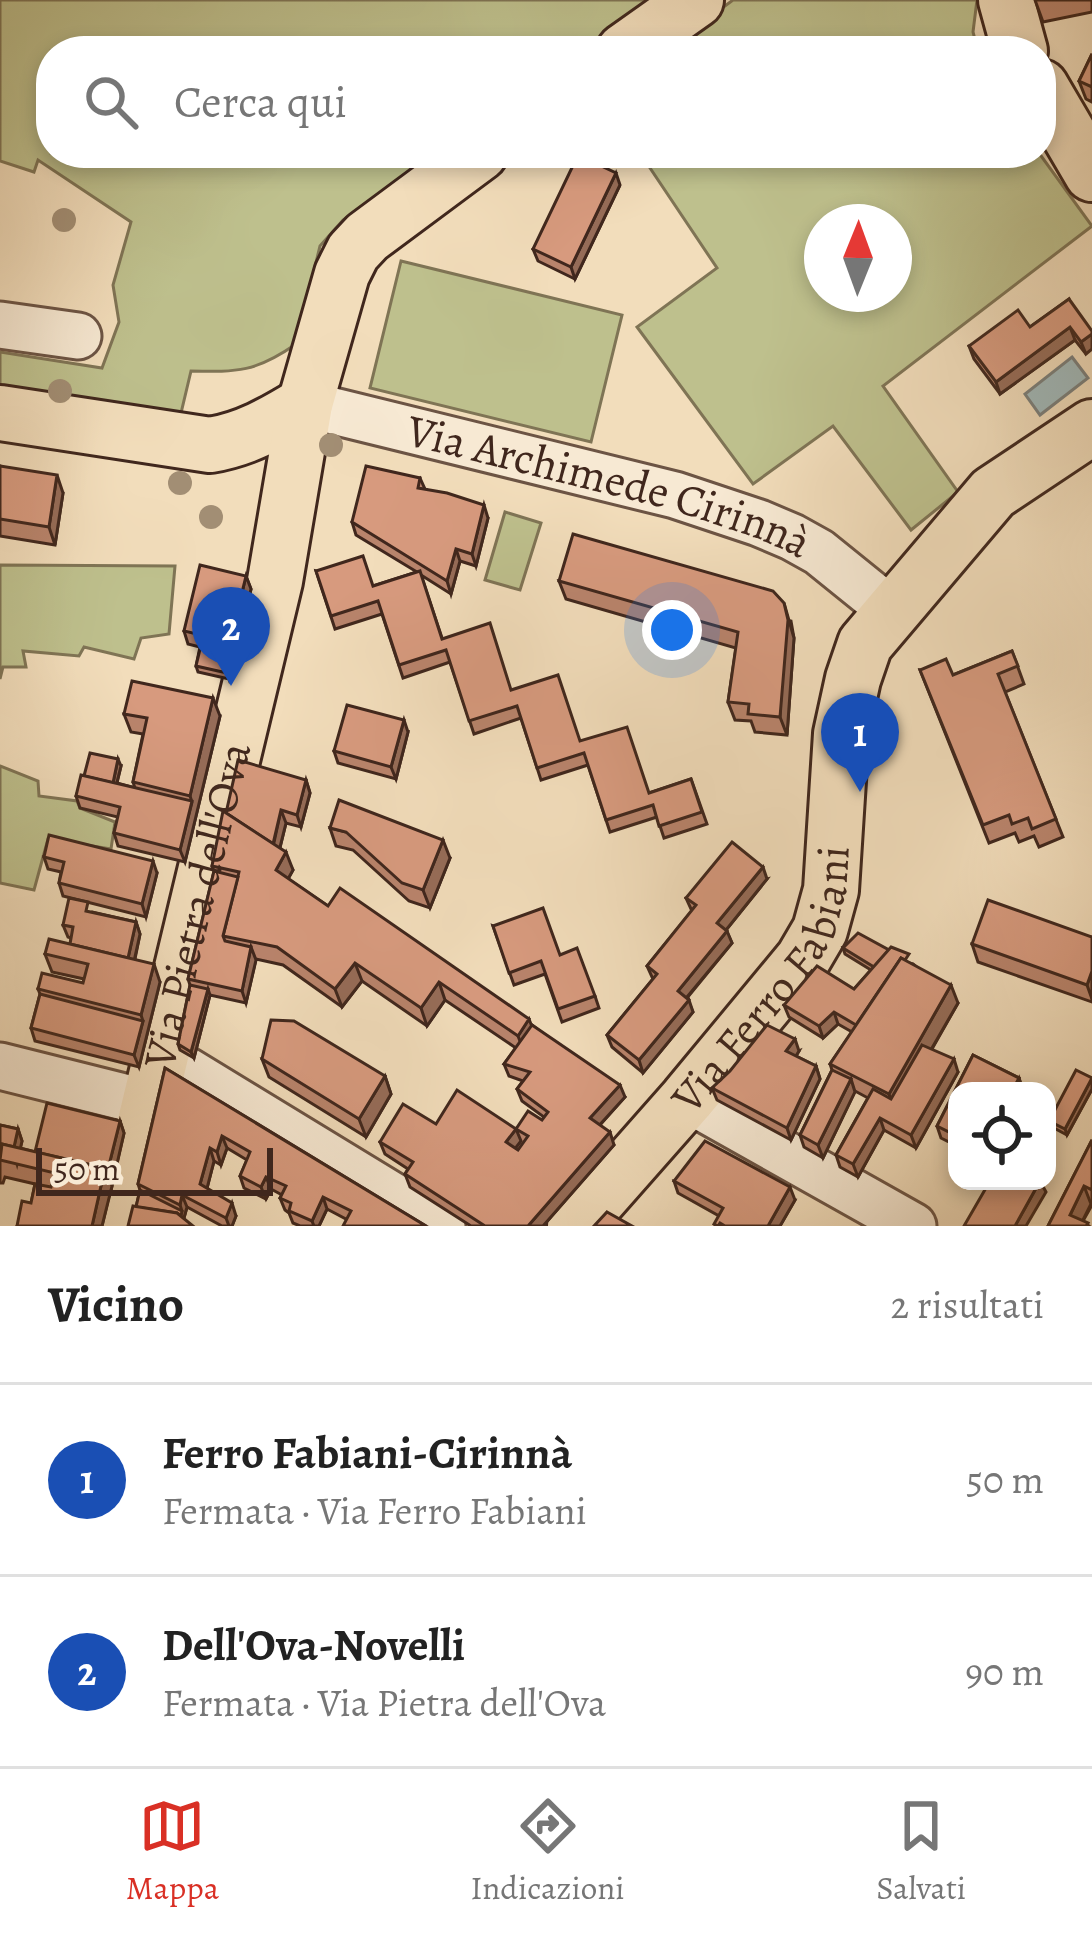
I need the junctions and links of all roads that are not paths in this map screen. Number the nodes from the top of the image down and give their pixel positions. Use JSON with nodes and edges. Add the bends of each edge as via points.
{"nodes":[{"id":1,"x":696,"y":0,"type":"edge"},
{"id":2,"x":1006,"y":0,"type":"edge"},
{"id":3,"x":645,"y":36,"type":"edge"},
{"id":4,"x":1016,"y":36,"type":"edge"},
{"id":5,"x":1056,"y":112,"type":"edge"},
{"id":6,"x":459,"y":168,"type":"edge"},
{"id":7,"x":1092,"y":174,"type":"edge"},
{"id":8,"x":0,"y":325,"type":"edge"},
{"id":9,"x":78,"y":336,"type":"dead end"},
{"id":10,"x":305,"y":404,"type":"junction"},
{"id":11,"x":0,"y":413,"type":"edge"},
{"id":12,"x":1092,"y":427,"type":"edge"},
{"id":13,"x":210,"y":446,"type":"junction"},
{"id":14,"x":284,"y":526,"type":"junction"},
{"id":15,"x":892,"y":611,"type":"junction"},
{"id":16,"x":0,"y":1066,"type":"edge"},
{"id":17,"x":154,"y":1078,"type":"junction"},
{"id":18,"x":687,"y":1099,"type":"junction"},
{"id":19,"x":120,"y":1226,"type":"edge"},
{"id":20,"x":442,"y":1226,"type":"edge"},
{"id":21,"x":575,"y":1226,"type":"edge"},
{"id":22,"x":913,"y":1226,"type":"edge"}],
"edges":[{"from":1,"to":3,"type":"main road"},
{"from":2,"to":4,"type":"main road"},
{"from":5,"to":7,"type":"main road"},
{"from":6,"to":10,"type":"main road","name":"Via Pietra dell'Ova","via":[[353,252]]},
{"from":8,"to":9,"type":"street"},
{"from":10,"to":13,"type":"main road","via":[[260,431]]},
{"from":10,"to":14,"type":"main road","name":"Via Pietra dell'Ova"},
{"from":10,"to":15,"type":"street","name":"Via Archimede Cirinnà","via":[[674,495],[759,524],[819,552]]},
{"from":11,"to":13,"type":"main road"},
{"from":12,"to":15,"type":"main road","name":"Via Ferro Fabiani","via":[[993,493]]},
{"from":13,"to":14,"type":"main road","via":[[272,499]]},
{"from":14,"to":17,"type":"main road","name":"Via Pietra dell'Ova"},
{"from":15,"to":18,"type":"main road","name":"Via Ferro Fabiani","via":[[866,644],[849,697],[820,930]]},
{"from":16,"to":17,"type":"street"},
{"from":17,"to":19,"type":"main road","name":"Via Pietra dell'Ova"},
{"from":17,"to":20,"type":"street"},
{"from":18,"to":21,"type":"main road","name":"Via Ferro Fabiani"},
{"from":18,"to":22,"type":"street"}]}
